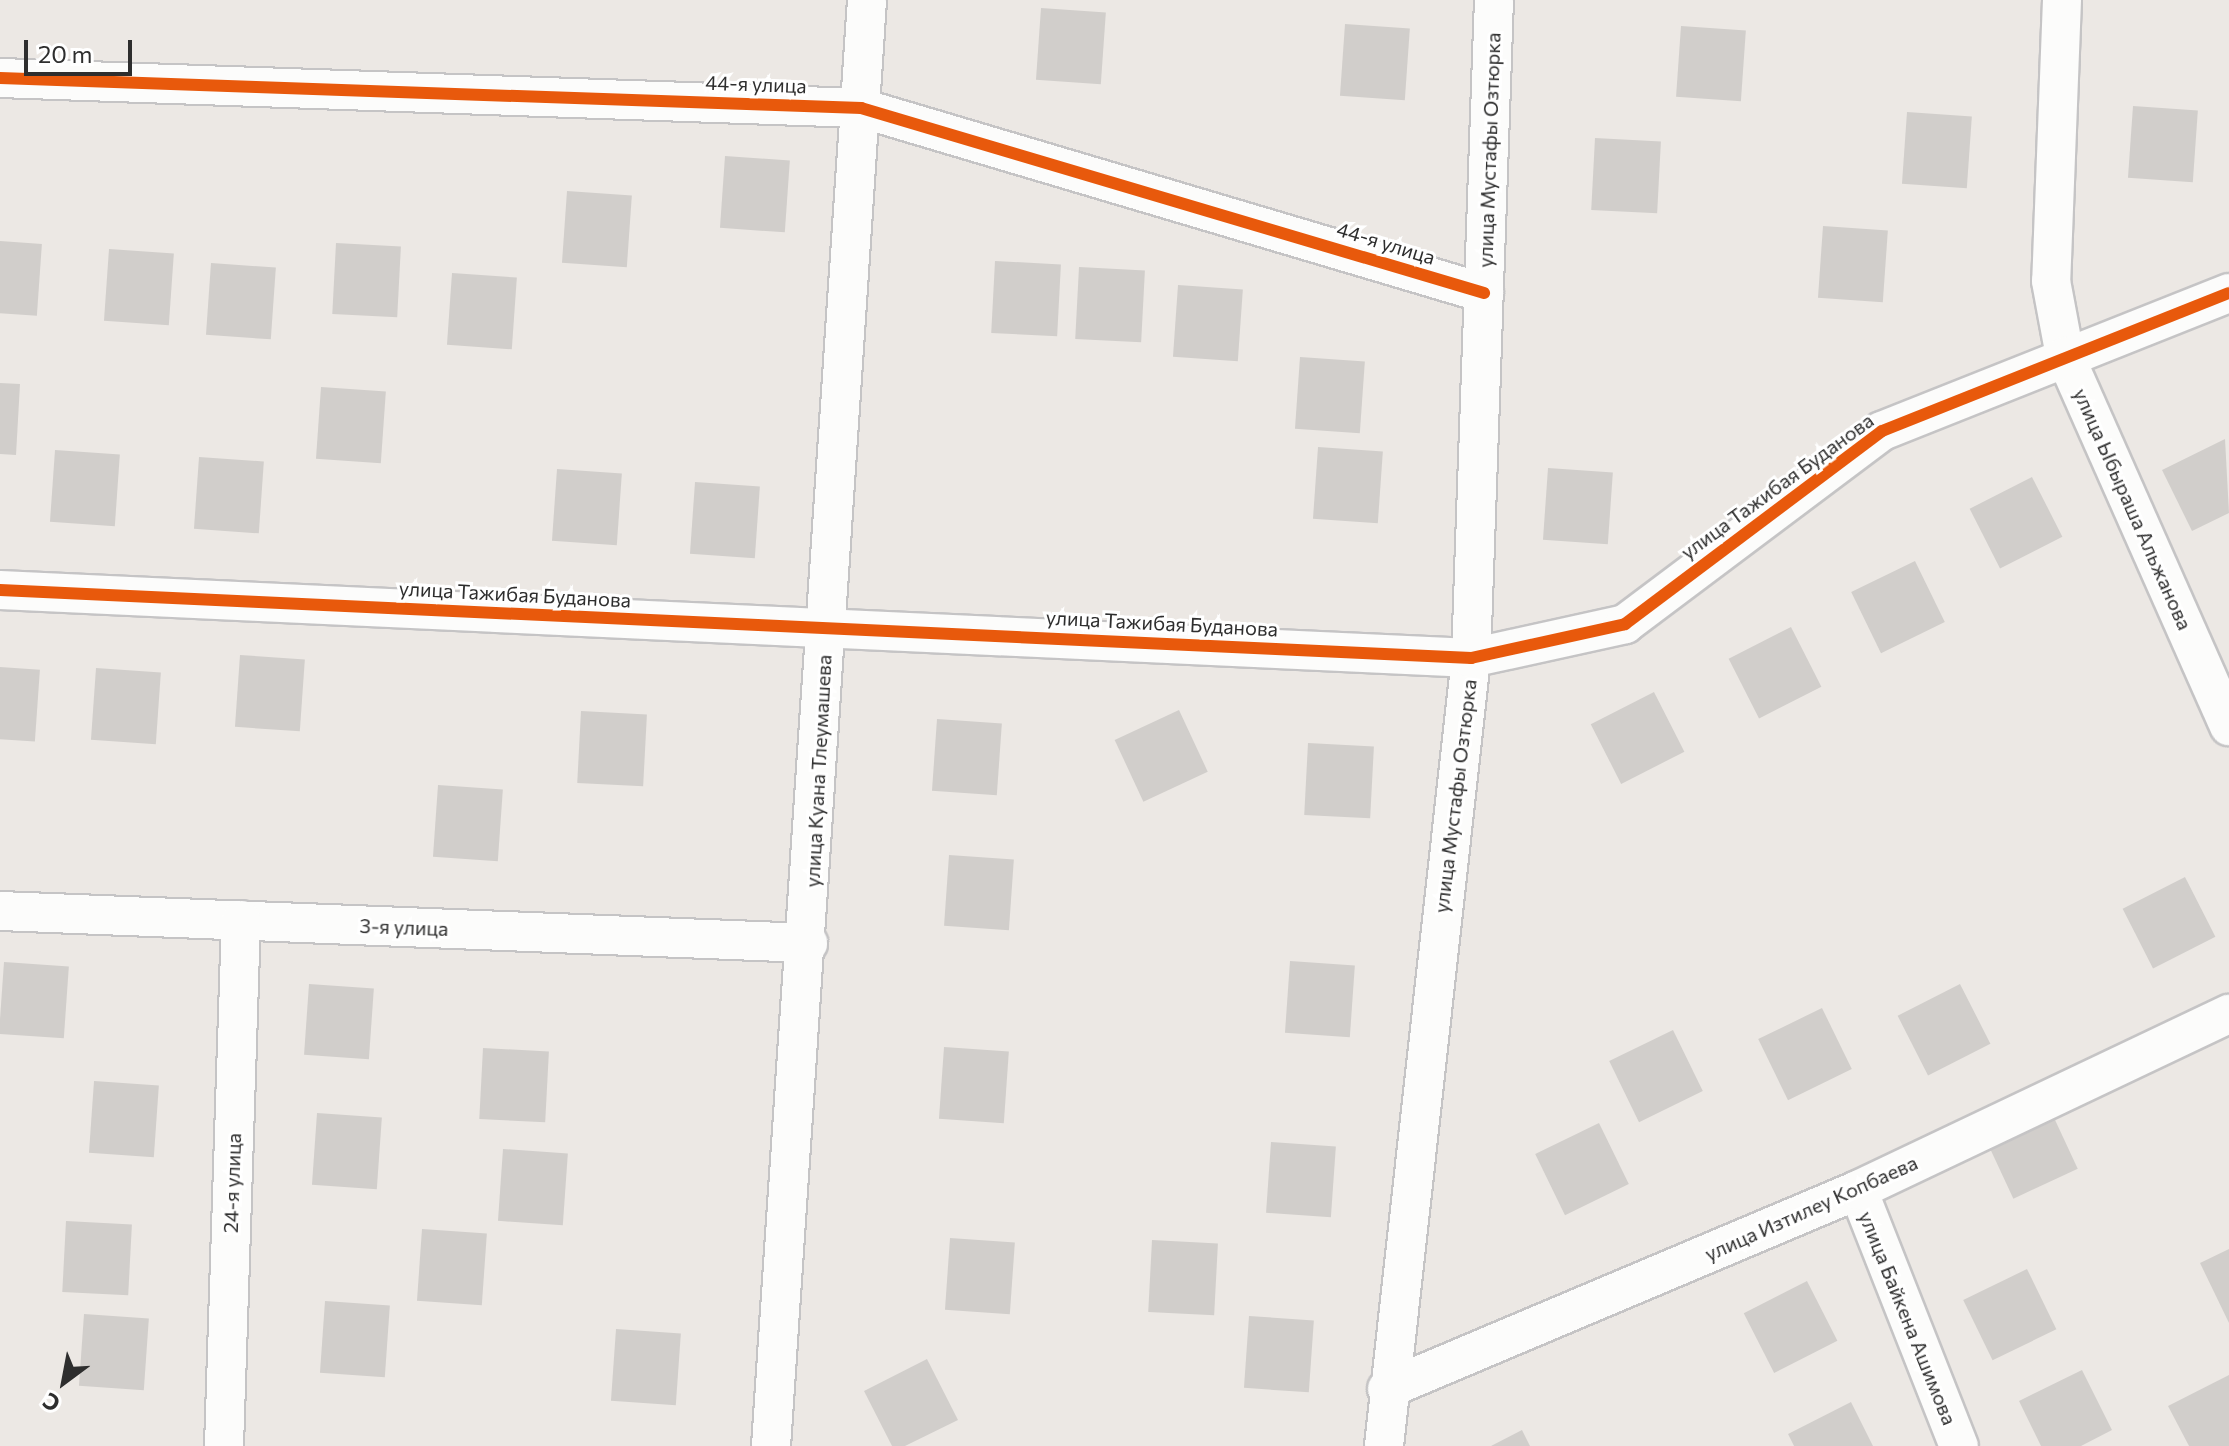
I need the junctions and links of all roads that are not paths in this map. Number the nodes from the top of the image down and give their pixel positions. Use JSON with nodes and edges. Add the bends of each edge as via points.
{"nodes":[{"id":1,"x":867,"y":0,"type":"edge"},
{"id":2,"x":1494,"y":0,"type":"edge"},
{"id":3,"x":2062,"y":0,"type":"edge"},
{"id":4,"x":0,"y":78,"type":"edge"},
{"id":5,"x":861,"y":108,"type":"junction"},
{"id":6,"x":1484,"y":293,"type":"junction"},
{"id":7,"x":2229,"y":293,"type":"edge"},
{"id":8,"x":2065,"y":356,"type":"junction"},
{"id":9,"x":0,"y":590,"type":"edge"},
{"id":10,"x":827,"y":628,"type":"junction"},
{"id":11,"x":1471,"y":658,"type":"junction"},
{"id":12,"x":2229,"y":726,"type":"edge"},
{"id":13,"x":0,"y":911,"type":"edge"},
{"id":14,"x":241,"y":920,"type":"junction"},
{"id":15,"x":808,"y":943,"type":"junction"},
{"id":16,"x":2229,"y":1014,"type":"edge"},
{"id":17,"x":1858,"y":1190,"type":"junction"},
{"id":18,"x":1387,"y":1389,"type":"junction"},
{"id":19,"x":224,"y":1446,"type":"edge"},
{"id":20,"x":771,"y":1446,"type":"edge"},
{"id":21,"x":1384,"y":1446,"type":"edge"},
{"id":22,"x":1959,"y":1446,"type":"edge"}],
"edges":[{"from":1,"to":5,"type":"street","name":"улица Куана Тлеумашева"},
{"from":2,"to":6,"type":"street","name":"улица Мустафы Озтюрка"},
{"from":3,"to":8,"type":"street","name":"улица Ыбыраша Альжанова","via":[[2051,281]]},
{"from":4,"to":5,"type":"street","name":"44-я улица"},
{"from":5,"to":6,"type":"street","name":"44-я улица"},
{"from":5,"to":10,"type":"street","name":"улица Куана Тлеумашева"},
{"from":6,"to":11,"type":"street","name":"улица Мустафы Озтюрка"},
{"from":7,"to":8,"type":"street","name":"улица Тажибая Буданова"},
{"from":8,"to":11,"type":"street","name":"улица Тажибая Буданова","via":[[1882,431],[1625,624]]},
{"from":8,"to":12,"type":"street","name":"улица Ыбыраша Альжанова"},
{"from":9,"to":10,"type":"street","name":"улица Тажибая Буданова"},
{"from":10,"to":11,"type":"street","name":"улица Тажибая Буданова"},
{"from":10,"to":15,"type":"street","name":"улица Куана Тлеумашева"},
{"from":11,"to":18,"type":"street","name":"улица Мустафы Озтюрка"},
{"from":13,"to":14,"type":"street","name":"3-я улица"},
{"from":14,"to":15,"type":"street","name":"3-я улица"},
{"from":14,"to":19,"type":"street","name":"24-я улица"},
{"from":15,"to":20,"type":"street","name":"улица Куана Тлеумашева"},
{"from":16,"to":17,"type":"street","name":"улица Изтилеу Копбаева"},
{"from":17,"to":18,"type":"street","name":"улица Изтилеу Копбаева"},
{"from":17,"to":22,"type":"street","name":"улица Байкена Ашимова"},
{"from":18,"to":21,"type":"street","name":"улица Мустафы Озтюрка"}]}
